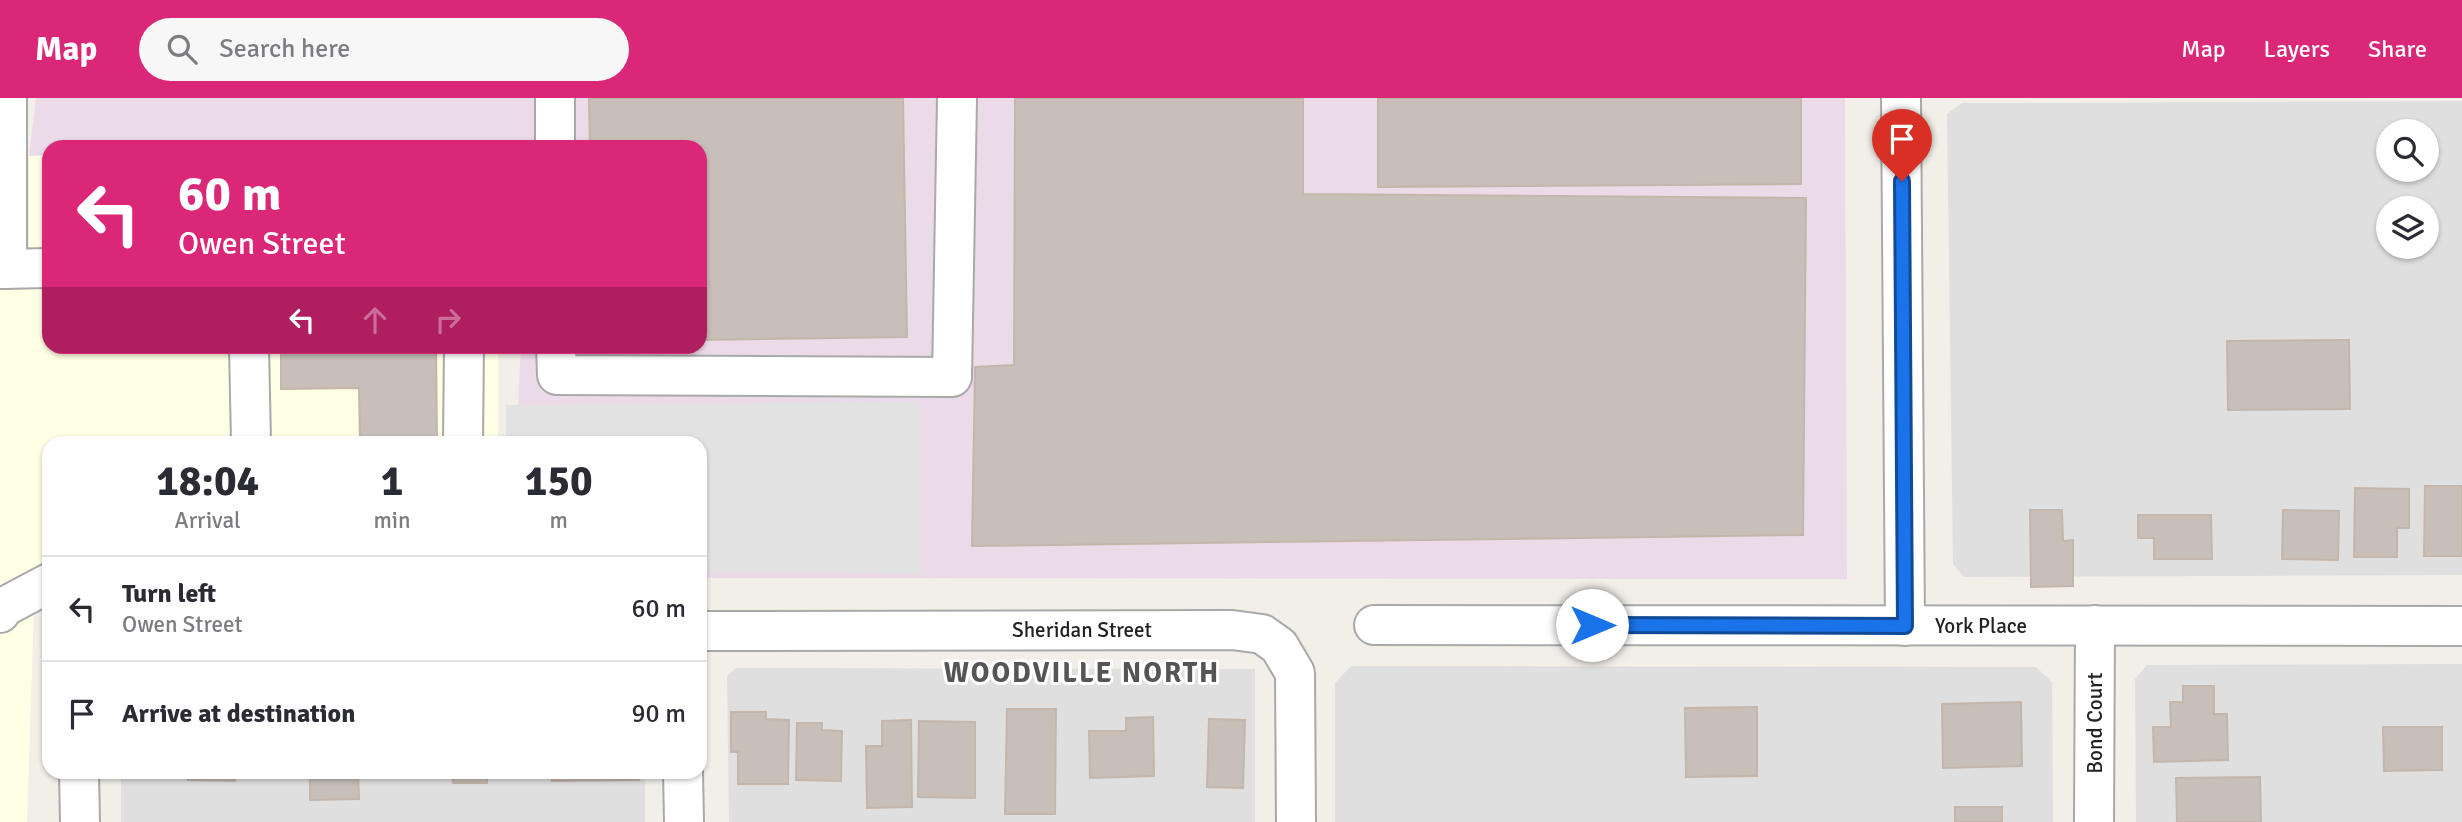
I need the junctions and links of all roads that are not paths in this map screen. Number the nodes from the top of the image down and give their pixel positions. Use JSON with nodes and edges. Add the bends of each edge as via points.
{"nodes":[{"id":1,"x":7,"y":98,"type":"edge"},
{"id":2,"x":555,"y":98,"type":"edge"},
{"id":3,"x":957,"y":98,"type":"edge"},
{"id":4,"x":1901,"y":98,"type":"edge"},
{"id":5,"x":555,"y":140,"type":"edge"},
{"id":6,"x":42,"y":268,"type":"edge"},
{"id":7,"x":3,"y":269,"type":"edge"},
{"id":8,"x":249,"y":354,"type":"edge"},
{"id":9,"x":464,"y":354,"type":"edge"},
{"id":10,"x":556,"y":354,"type":"edge"},
{"id":11,"x":251,"y":436,"type":"edge"},
{"id":12,"x":463,"y":436,"type":"edge"},
{"id":13,"x":42,"y":587,"type":"edge"},
{"id":14,"x":0,"y":613,"type":"edge"},
{"id":15,"x":1374,"y":625,"type":"dead end"},
{"id":16,"x":2095,"y":625,"type":"junction"},
{"id":17,"x":1905,"y":626,"type":"junction"},
{"id":18,"x":2462,"y":626,"type":"edge"},
{"id":19,"x":707,"y":631,"type":"edge"},
{"id":20,"x":79,"y":779,"type":"edge"},
{"id":21,"x":683,"y":779,"type":"edge"},
{"id":22,"x":80,"y":822,"type":"edge"},
{"id":23,"x":684,"y":822,"type":"edge"},
{"id":24,"x":1296,"y":822,"type":"edge"},
{"id":25,"x":2094,"y":822,"type":"edge"}],
"edges":[{"from":1,"to":7,"type":"street"},
{"from":2,"to":5,"type":"street"},
{"from":3,"to":10,"type":"street","via":[[952,377],[557,375]]},
{"from":4,"to":17,"type":"street"},
{"from":6,"to":7,"type":"street"},
{"from":8,"to":11,"type":"street"},
{"from":9,"to":12,"type":"street"},
{"from":13,"to":14,"type":"street"},
{"from":15,"to":17,"type":"street","name":"York Place"},
{"from":16,"to":17,"type":"street","name":"York Place"},
{"from":16,"to":18,"type":"street","name":"York Place"},
{"from":16,"to":25,"type":"street","name":"Bond Court"},
{"from":19,"to":24,"type":"street","name":"Sheridan Street","via":[[1232,630],[1262,634],[1279,646],[1295,673]]},
{"from":20,"to":22,"type":"street"},
{"from":21,"to":23,"type":"street"}]}
